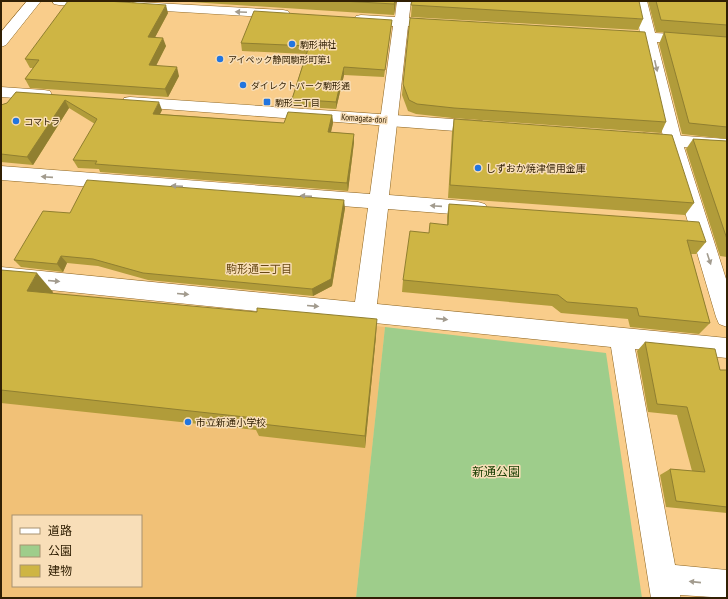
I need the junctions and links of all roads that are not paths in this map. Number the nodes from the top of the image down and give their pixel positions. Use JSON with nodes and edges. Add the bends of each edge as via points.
{"nodes":[{"id":1,"x":34,"y":1,"type":"edge"},
{"id":2,"x":59,"y":1,"type":"edge"},
{"id":3,"x":404,"y":1,"type":"edge"},
{"id":4,"x":640,"y":1,"type":"edge"},
{"id":5,"x":109,"y":4,"type":"edge"},
{"id":6,"x":125,"y":5,"type":"edge"},
{"id":7,"x":298,"y":15,"type":"edge"},
{"id":8,"x":345,"y":18,"type":"edge"},
{"id":9,"x":402,"y":22,"type":"junction"},
{"id":10,"x":448,"y":24,"type":"edge"},
{"id":11,"x":604,"y":34,"type":"edge"},
{"id":12,"x":650,"y":38,"type":"junction"},
{"id":13,"x":1,"y":42,"type":"edge"},
{"id":14,"x":727,"y":42,"type":"edge"},
{"id":15,"x":1,"y":92,"type":"edge"},
{"id":16,"x":57,"y":96,"type":"edge"},
{"id":17,"x":112,"y":100,"type":"edge"},
{"id":18,"x":390,"y":120,"type":"junction"},
{"id":19,"x":500,"y":128,"type":"edge"},
{"id":20,"x":626,"y":137,"type":"edge"},
{"id":21,"x":673,"y":141,"type":"junction"},
{"id":22,"x":727,"y":145,"type":"edge"},
{"id":23,"x":1,"y":173,"type":"edge"},
{"id":24,"x":380,"y":202,"type":"junction"},
{"id":25,"x":493,"y":210,"type":"edge"},
{"id":26,"x":1,"y":276,"type":"edge"},
{"id":27,"x":365,"y":311,"type":"junction"},
{"id":28,"x":727,"y":317,"type":"edge"},
{"id":29,"x":621,"y":338,"type":"junction"},
{"id":30,"x":727,"y":348,"type":"edge"},
{"id":31,"x":727,"y":585,"type":"edge"},
{"id":32,"x":664,"y":588,"type":"edge"}],
"edges":[{"from":1,"to":13,"type":"street"},
{"from":2,"to":5,"type":"street"},
{"from":3,"to":9,"type":"street"},
{"from":4,"to":12,"type":"street"},
{"from":7,"to":6,"type":"street","one_way":true},
{"from":8,"to":9,"type":"street"},
{"from":9,"to":10,"type":"street"},
{"from":9,"to":18,"type":"street"},
{"from":11,"to":12,"type":"street"},
{"from":12,"to":14,"type":"street"},
{"from":12,"to":21,"type":"street","one_way":true},
{"from":15,"to":16,"type":"street"},
{"from":17,"to":18,"type":"street","name":"Komagata-dori"},
{"from":18,"to":19,"type":"street","name":"Komagata-dori"},
{"from":18,"to":24,"type":"street"},
{"from":20,"to":21,"type":"street"},
{"from":21,"to":22,"type":"street"},
{"from":21,"to":28,"type":"street","one_way":true,"via":[[690,226]]},
{"from":24,"to":23,"type":"street","one_way":true},
{"from":25,"to":24,"type":"street","one_way":true},
{"from":24,"to":27,"type":"street"},
{"from":26,"to":27,"type":"street","one_way":true},
{"from":27,"to":29,"type":"street","one_way":true},
{"from":29,"to":30,"type":"street"},
{"from":29,"to":32,"type":"street"},
{"from":31,"to":32,"type":"street","one_way":true}]}
